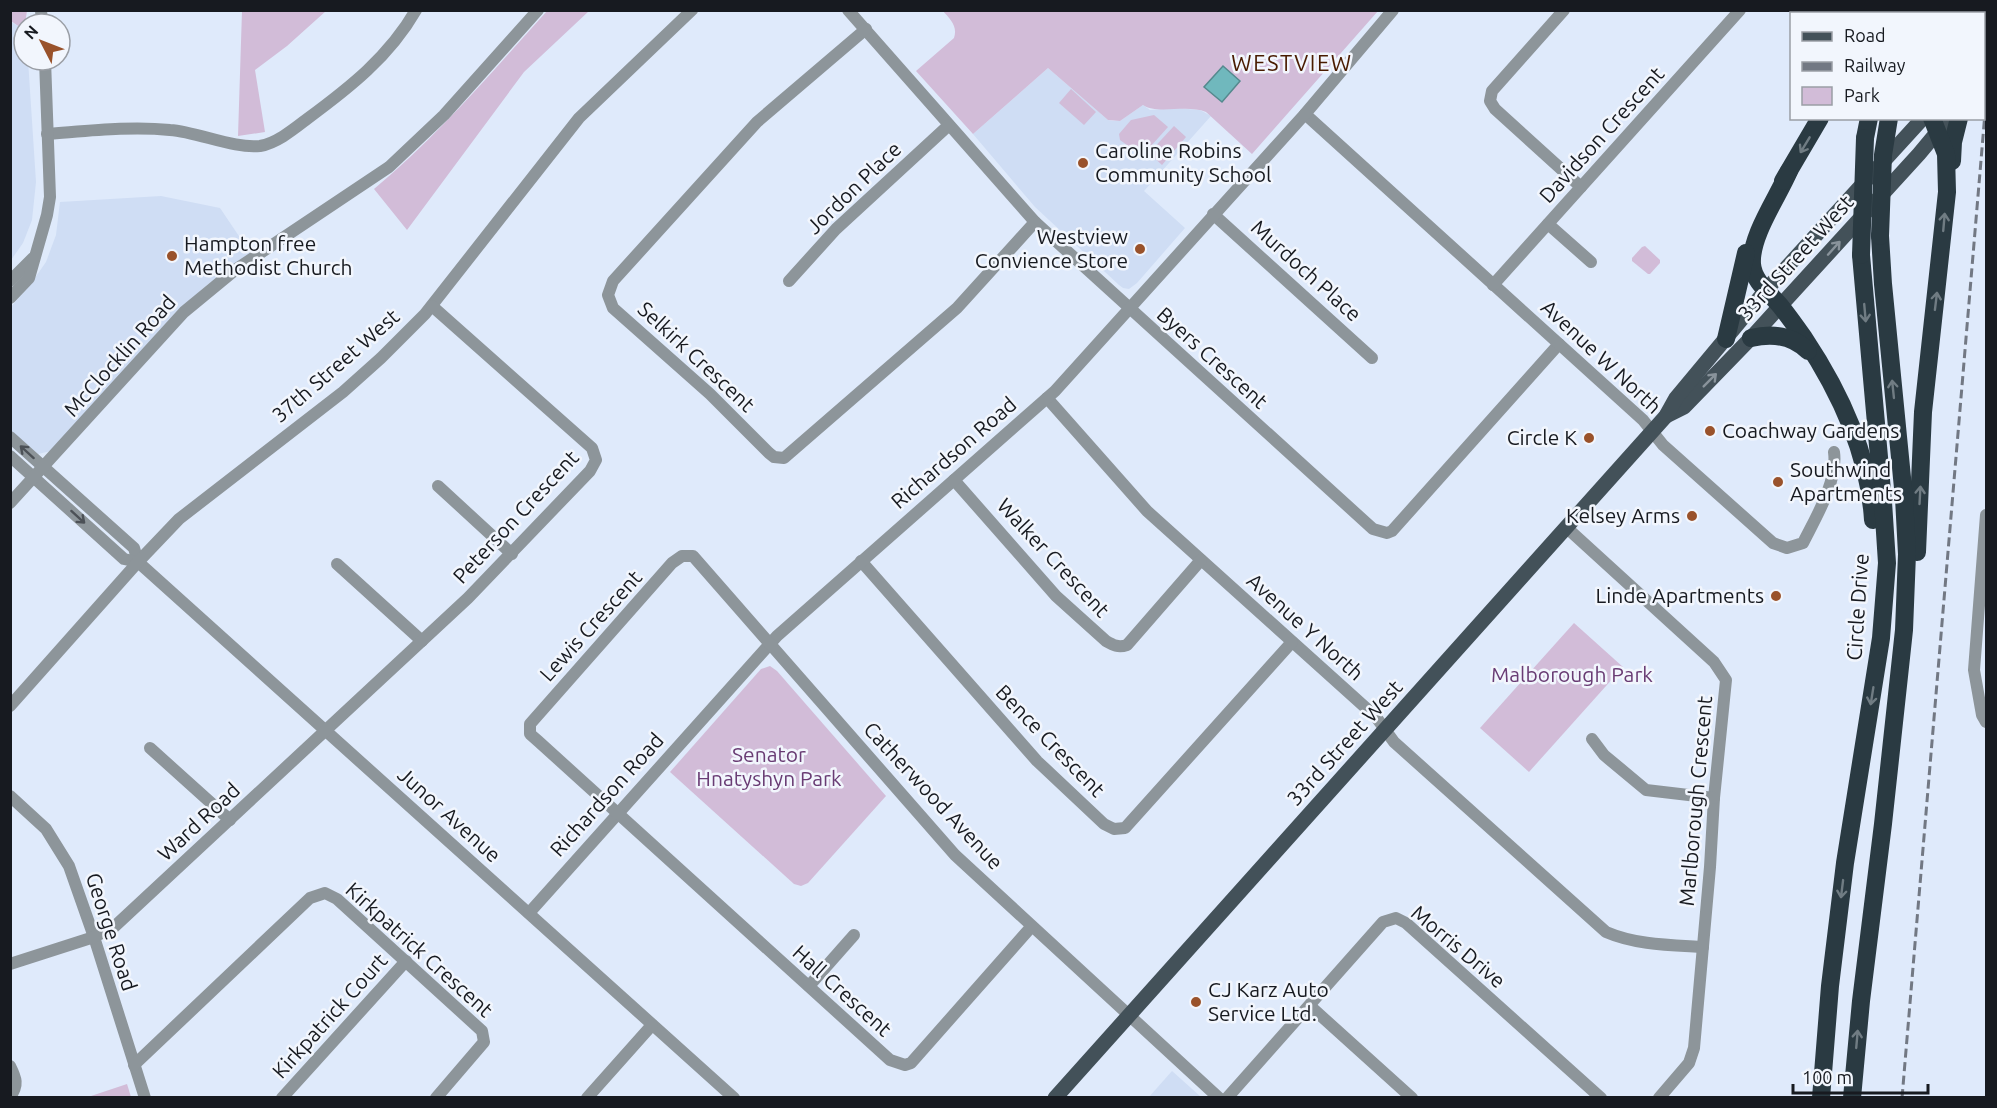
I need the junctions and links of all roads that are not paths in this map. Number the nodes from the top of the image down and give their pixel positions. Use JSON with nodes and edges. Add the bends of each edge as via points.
{"nodes":[{"id":1,"x":416,"y":10,"type":"edge"},
{"id":2,"x":538,"y":10,"type":"edge"},
{"id":3,"x":692,"y":10,"type":"edge"},
{"id":4,"x":848,"y":10,"type":"edge"},
{"id":5,"x":1393,"y":10,"type":"edge"},
{"id":6,"x":1564,"y":10,"type":"edge"},
{"id":7,"x":1740,"y":10,"type":"edge"},
{"id":8,"x":866,"y":29,"type":"junction"},
{"id":9,"x":45,"y":72,"type":"edge"},
{"id":10,"x":1305,"y":114,"type":"junction"},
{"id":11,"x":1819,"y":120,"type":"edge"},
{"id":12,"x":1869,"y":120,"type":"edge"},
{"id":13,"x":1889,"y":120,"type":"edge"},
{"id":14,"x":1921,"y":120,"type":"edge"},
{"id":15,"x":1958,"y":120,"type":"edge"},
{"id":16,"x":1940,"y":123,"type":"edge"},
{"id":17,"x":950,"y":125,"type":"junction"},
{"id":18,"x":47,"y":134,"type":"junction"},
{"id":19,"x":1789,"y":171,"type":"junction"},
{"id":20,"x":1581,"y":186,"type":"junction"},
{"id":21,"x":1947,"y":192,"type":"junction"},
{"id":22,"x":1213,"y":214,"type":"junction"},
{"id":23,"x":1035,"y":222,"type":"junction"},
{"id":24,"x":1548,"y":224,"type":"junction"},
{"id":25,"x":33,"y":258,"type":"junction"},
{"id":26,"x":1592,"y":262,"type":"dead end"},
{"id":27,"x":10,"y":281,"type":"edge"},
{"id":28,"x":789,"y":281,"type":"dead end"},
{"id":29,"x":1493,"y":285,"type":"junction"},
{"id":30,"x":1766,"y":290,"type":"junction"},
{"id":31,"x":10,"y":298,"type":"edge"},
{"id":32,"x":432,"y":306,"type":"junction"},
{"id":33,"x":1781,"y":307,"type":"junction"},
{"id":34,"x":1129,"y":308,"type":"junction"},
{"id":35,"x":1751,"y":338,"type":"junction"},
{"id":36,"x":1726,"y":339,"type":"junction"},
{"id":37,"x":1559,"y":344,"type":"junction"},
{"id":38,"x":1372,"y":358,"type":"dead end"},
{"id":39,"x":1821,"y":366,"type":"junction"},
{"id":40,"x":1047,"y":398,"type":"junction"},
{"id":41,"x":1666,"y":416,"type":"junction"},
{"id":42,"x":1652,"y":432,"type":"junction"},
{"id":43,"x":10,"y":437,"type":"edge"},
{"id":44,"x":1834,"y":452,"type":"dead end"},
{"id":45,"x":10,"y":456,"type":"edge"},
{"id":46,"x":44,"y":468,"type":"junction"},
{"id":47,"x":34,"y":477,"type":"junction"},
{"id":48,"x":954,"y":480,"type":"junction"},
{"id":49,"x":438,"y":486,"type":"dead end"},
{"id":50,"x":10,"y":503,"type":"edge"},
{"id":51,"x":1986,"y":516,"type":"edge"},
{"id":52,"x":1567,"y":528,"type":"junction"},
{"id":53,"x":512,"y":554,"type":"junction"},
{"id":54,"x":1201,"y":560,"type":"junction"},
{"id":55,"x":861,"y":561,"type":"junction"},
{"id":56,"x":138,"y":562,"type":"junction"},
{"id":57,"x":337,"y":564,"type":"dead end"},
{"id":58,"x":1881,"y":638,"type":"junction"},
{"id":59,"x":423,"y":641,"type":"junction"},
{"id":60,"x":1292,"y":642,"type":"junction"},
{"id":61,"x":769,"y":644,"type":"junction"},
{"id":62,"x":10,"y":706,"type":"edge"},
{"id":63,"x":1986,"y":722,"type":"edge"},
{"id":64,"x":326,"y":730,"type":"junction"},
{"id":65,"x":1385,"y":730,"type":"junction"},
{"id":66,"x":1592,"y":739,"type":"dead end"},
{"id":67,"x":150,"y":748,"type":"dead end"},
{"id":68,"x":10,"y":796,"type":"edge"},
{"id":69,"x":1714,"y":798,"type":"junction"},
{"id":70,"x":617,"y":813,"type":"junction"},
{"id":71,"x":230,"y":820,"type":"junction"},
{"id":72,"x":1883,"y":824,"type":"junction"},
{"id":73,"x":529,"y":913,"type":"junction"},
{"id":74,"x":1032,"y":926,"type":"junction"},
{"id":75,"x":854,"y":934,"type":"dead end"},
{"id":76,"x":94,"y":937,"type":"junction"},
{"id":77,"x":1702,"y":947,"type":"junction"},
{"id":78,"x":406,"y":961,"type":"junction"},
{"id":79,"x":10,"y":964,"type":"edge"},
{"id":80,"x":809,"y":986,"type":"junction"},
{"id":81,"x":1310,"y":1006,"type":"junction"},
{"id":82,"x":1129,"y":1015,"type":"junction"},
{"id":83,"x":652,"y":1025,"type":"junction"},
{"id":84,"x":134,"y":1065,"type":"junction"},
{"id":85,"x":10,"y":1066,"type":"edge"},
{"id":86,"x":10,"y":1097,"type":"edge"},
{"id":87,"x":145,"y":1098,"type":"edge"},
{"id":88,"x":282,"y":1098,"type":"edge"},
{"id":89,"x":436,"y":1098,"type":"edge"},
{"id":90,"x":587,"y":1098,"type":"edge"},
{"id":91,"x":734,"y":1098,"type":"edge"},
{"id":92,"x":1055,"y":1098,"type":"edge"},
{"id":93,"x":1219,"y":1098,"type":"edge"},
{"id":94,"x":1227,"y":1098,"type":"edge"},
{"id":95,"x":1412,"y":1098,"type":"edge"},
{"id":96,"x":1600,"y":1098,"type":"edge"},
{"id":97,"x":1659,"y":1098,"type":"edge"},
{"id":98,"x":1821,"y":1098,"type":"edge"},
{"id":99,"x":1852,"y":1098,"type":"edge"}],
"edges":[{"from":1,"to":18,"type":"street","via":[[386,52],[357,82],[267,144],[246,146],[156,129]]},
{"from":2,"to":46,"type":"street","name":"McClocklin Road","via":[[444,115],[389,166],[235,270],[184,312]]},
{"from":3,"to":32,"type":"street","name":"37th Street West","via":[[579,118]]},
{"from":4,"to":8,"type":"street","name":"Byers Crescent"},
{"from":5,"to":10,"type":"street","name":"Richardson Road"},
{"from":6,"to":20,"type":"street","via":[[1492,92],[1490,101]]},
{"from":7,"to":20,"type":"street","name":"Davidson Crescent"},
{"from":8,"to":17,"type":"street","name":"Byers Crescent"},
{"from":8,"to":23,"type":"street","name":"Selkirk Crescent","via":[[743,136],[613,281],[608,295],[613,308],[711,394],[769,453],[784,458],[967,299]]},
{"from":9,"to":18,"type":"street"},
{"from":10,"to":22,"type":"street","name":"Richardson Road"},
{"from":10,"to":29,"type":"street","name":"Avenue W North"},
{"from":11,"to":19,"type":"highway","one_way":true},
{"from":12,"to":58,"type":"highway","name":"Circle Drive","one_way":true,"bridge":true,"via":[[1861,255],[1887,562]]},
{"from":72,"to":13,"type":"highway","one_way":true,"bridge":true,"via":[[1904,630],[1906,554],[1880,236],[1883,155]]},
{"from":14,"to":30,"type":"main road","name":"33rd Street West"},
{"from":15,"to":21,"type":"highway"},
{"from":16,"to":21,"type":"highway"},
{"from":33,"to":16,"type":"main road","name":"33rd Street West","one_way":true},
{"from":17,"to":23,"type":"street","name":"Byers Crescent"},
{"from":17,"to":28,"type":"street","name":"Jordon Place","via":[[836,229]]},
{"from":18,"to":25,"type":"street","via":[[50,197]]},
{"from":19,"to":30,"type":"highway","via":[[1759,232],[1752,256],[1753,271]]},
{"from":19,"to":36,"type":"highway","via":[[1750,243]]},
{"from":20,"to":24,"type":"street","name":"Davidson Crescent"},
{"from":72,"to":21,"type":"highway","one_way":true,"via":[[1912,645],[1923,412]]},
{"from":22,"to":34,"type":"street","name":"Richardson Road"},
{"from":22,"to":38,"type":"street","name":"Murdoch Place"},
{"from":23,"to":34,"type":"street","name":"Byers Crescent"},
{"from":24,"to":26,"type":"street"},
{"from":24,"to":29,"type":"street","name":"Davidson Crescent"},
{"from":25,"to":27,"type":"street"},
{"from":25,"to":31,"type":"street","via":[[29,278]]},
{"from":29,"to":37,"type":"street","name":"Avenue W North"},
{"from":30,"to":33,"type":"highway"},
{"from":30,"to":36,"type":"main road","name":"33rd Street West"},
{"from":32,"to":53,"type":"street","name":"Peterson Crescent","via":[[596,455],[590,471]]},
{"from":32,"to":56,"type":"street","name":"37th Street West","via":[[364,374],[189,510]]},
{"from":33,"to":35,"type":"main road","name":"33rd Street West"},
{"from":33,"to":39,"type":"highway"},
{"from":34,"to":37,"type":"street","name":"Byers Crescent","via":[[1373,529],[1387,533]]},
{"from":34,"to":40,"type":"street","name":"Richardson Road"},
{"from":35,"to":39,"type":"highway","via":[[1770,334],[1792,340],[1806,348]]},
{"from":41,"to":35,"type":"main road","name":"33rd Street West","one_way":true,"via":[[1684,407]]},
{"from":36,"to":41,"type":"main road","name":"33rd Street West","via":[[1676,398]]},
{"from":37,"to":42,"type":"street","name":"Avenue W North"},
{"from":39,"to":58,"type":"highway","via":[[1850,423],[1868,483]]},
{"from":40,"to":48,"type":"street","name":"Richardson Road"},
{"from":40,"to":54,"type":"street","name":"Avenue Y North","via":[[1133,497]]},
{"from":41,"to":42,"type":"main road","name":"33rd Street West"},
{"from":42,"to":44,"type":"street","name":"Avenue W North","via":[[1766,538],[1787,548],[1803,543],[1833,476]]},
{"from":42,"to":52,"type":"main road","name":"33rd Street West"},
{"from":46,"to":43,"type":"street","name":"Junor Avenue","one_way":true},
{"from":45,"to":47,"type":"street","name":"Junor Avenue"},
{"from":46,"to":47,"type":"street","name":"McClocklin Road"},
{"from":46,"to":56,"type":"street","name":"Junor Avenue","via":[[134,548]]},
{"from":47,"to":50,"type":"street","name":"McClocklin Road"},
{"from":47,"to":56,"type":"street","name":"Junor Avenue","one_way":true,"via":[[124,559]]},
{"from":48,"to":54,"type":"street","name":"Walker Crescent","via":[[1056,596],[1115,645],[1127,645]]},
{"from":48,"to":55,"type":"street","name":"Richardson Road"},
{"from":49,"to":53,"type":"street"},
{"from":51,"to":63,"type":"street","via":[[1974,670]]},
{"from":52,"to":65,"type":"main road","name":"33rd Street West"},
{"from":52,"to":69,"type":"street","name":"Marlborough Crescent","via":[[1714,662],[1726,680]]},
{"from":53,"to":59,"type":"street","name":"Peterson Crescent"},
{"from":54,"to":60,"type":"street","name":"Avenue Y North"},
{"from":55,"to":60,"type":"street","name":"Bence Crescent","via":[[1037,761],[1114,829],[1125,828]]},
{"from":55,"to":61,"type":"street","name":"Richardson Road"},
{"from":56,"to":62,"type":"street","name":"37th Street West"},
{"from":56,"to":64,"type":"street","name":"Junor Avenue"},
{"from":57,"to":59,"type":"street"},
{"from":58,"to":98,"type":"highway","name":"Circle Drive","one_way":true,"via":[[1845,863]]},
{"from":59,"to":64,"type":"street","name":"Peterson Crescent"},
{"from":60,"to":65,"type":"street","name":"Avenue Y North","via":[[1376,717]]},
{"from":61,"to":70,"type":"street","name":"Richardson Road"},
{"from":61,"to":70,"type":"street","name":"Lewis Crescent","via":[[699,561],[693,556],[682,556],[672,563],[530,724],[530,734]]},
{"from":61,"to":74,"type":"street","name":"Catherwood Avenue","via":[[947,847]]},
{"from":64,"to":71,"type":"street","name":"Ward Road"},
{"from":64,"to":73,"type":"street","name":"Junor Avenue"},
{"from":65,"to":77,"type":"street","name":"Avenue Y North","via":[[1606,932],[1640,942]]},
{"from":65,"to":82,"type":"main road","name":"33rd Street West"},
{"from":66,"to":69,"type":"street","via":[[1604,755],[1646,790]]},
{"from":67,"to":71,"type":"street"},
{"from":68,"to":76,"type":"street","name":"George Road","via":[[46,829],[62,853]]},
{"from":69,"to":77,"type":"street","name":"Marlborough Crescent"},
{"from":70,"to":73,"type":"street","name":"Richardson Road"},
{"from":70,"to":80,"type":"street","name":"Hall Crescent"},
{"from":71,"to":76,"type":"street","name":"Ward Road","via":[[114,927]]},
{"from":99,"to":72,"type":"highway","one_way":true},
{"from":73,"to":83,"type":"street","name":"Junor Avenue"},
{"from":74,"to":80,"type":"street","name":"Hall Crescent","via":[[911,1063],[905,1065],[890,1060]]},
{"from":74,"to":82,"type":"street","name":"Catherwood Avenue"},
{"from":75,"to":80,"type":"street"},
{"from":76,"to":79,"type":"street","name":"Ward Road"},
{"from":76,"to":84,"type":"street","name":"George Road"},
{"from":77,"to":97,"type":"street","name":"Marlborough Crescent","via":[[1694,1048],[1689,1064]]},
{"from":78,"to":84,"type":"street","name":"Kirkpatrick Crescent","via":[[331,894],[310,898]]},
{"from":78,"to":88,"type":"street","name":"Kirkpatrick Court"},
{"from":78,"to":89,"type":"street","name":"Kirkpatrick Crescent","via":[[485,1036],[480,1049]]},
{"from":81,"to":94,"type":"street","name":"Morris Drive"},
{"from":81,"to":95,"type":"street"},
{"from":81,"to":96,"type":"street","name":"Morris Drive","via":[[1383,922],[1401,919]]},
{"from":82,"to":92,"type":"main road","name":"33rd Street West"},
{"from":82,"to":93,"type":"street","name":"Catherwood Avenue"},
{"from":83,"to":90,"type":"street"},
{"from":83,"to":91,"type":"street","name":"Junor Avenue"},
{"from":84,"to":87,"type":"street","name":"George Road"},
{"from":85,"to":86,"type":"street","via":[[17,1085]]}]}
